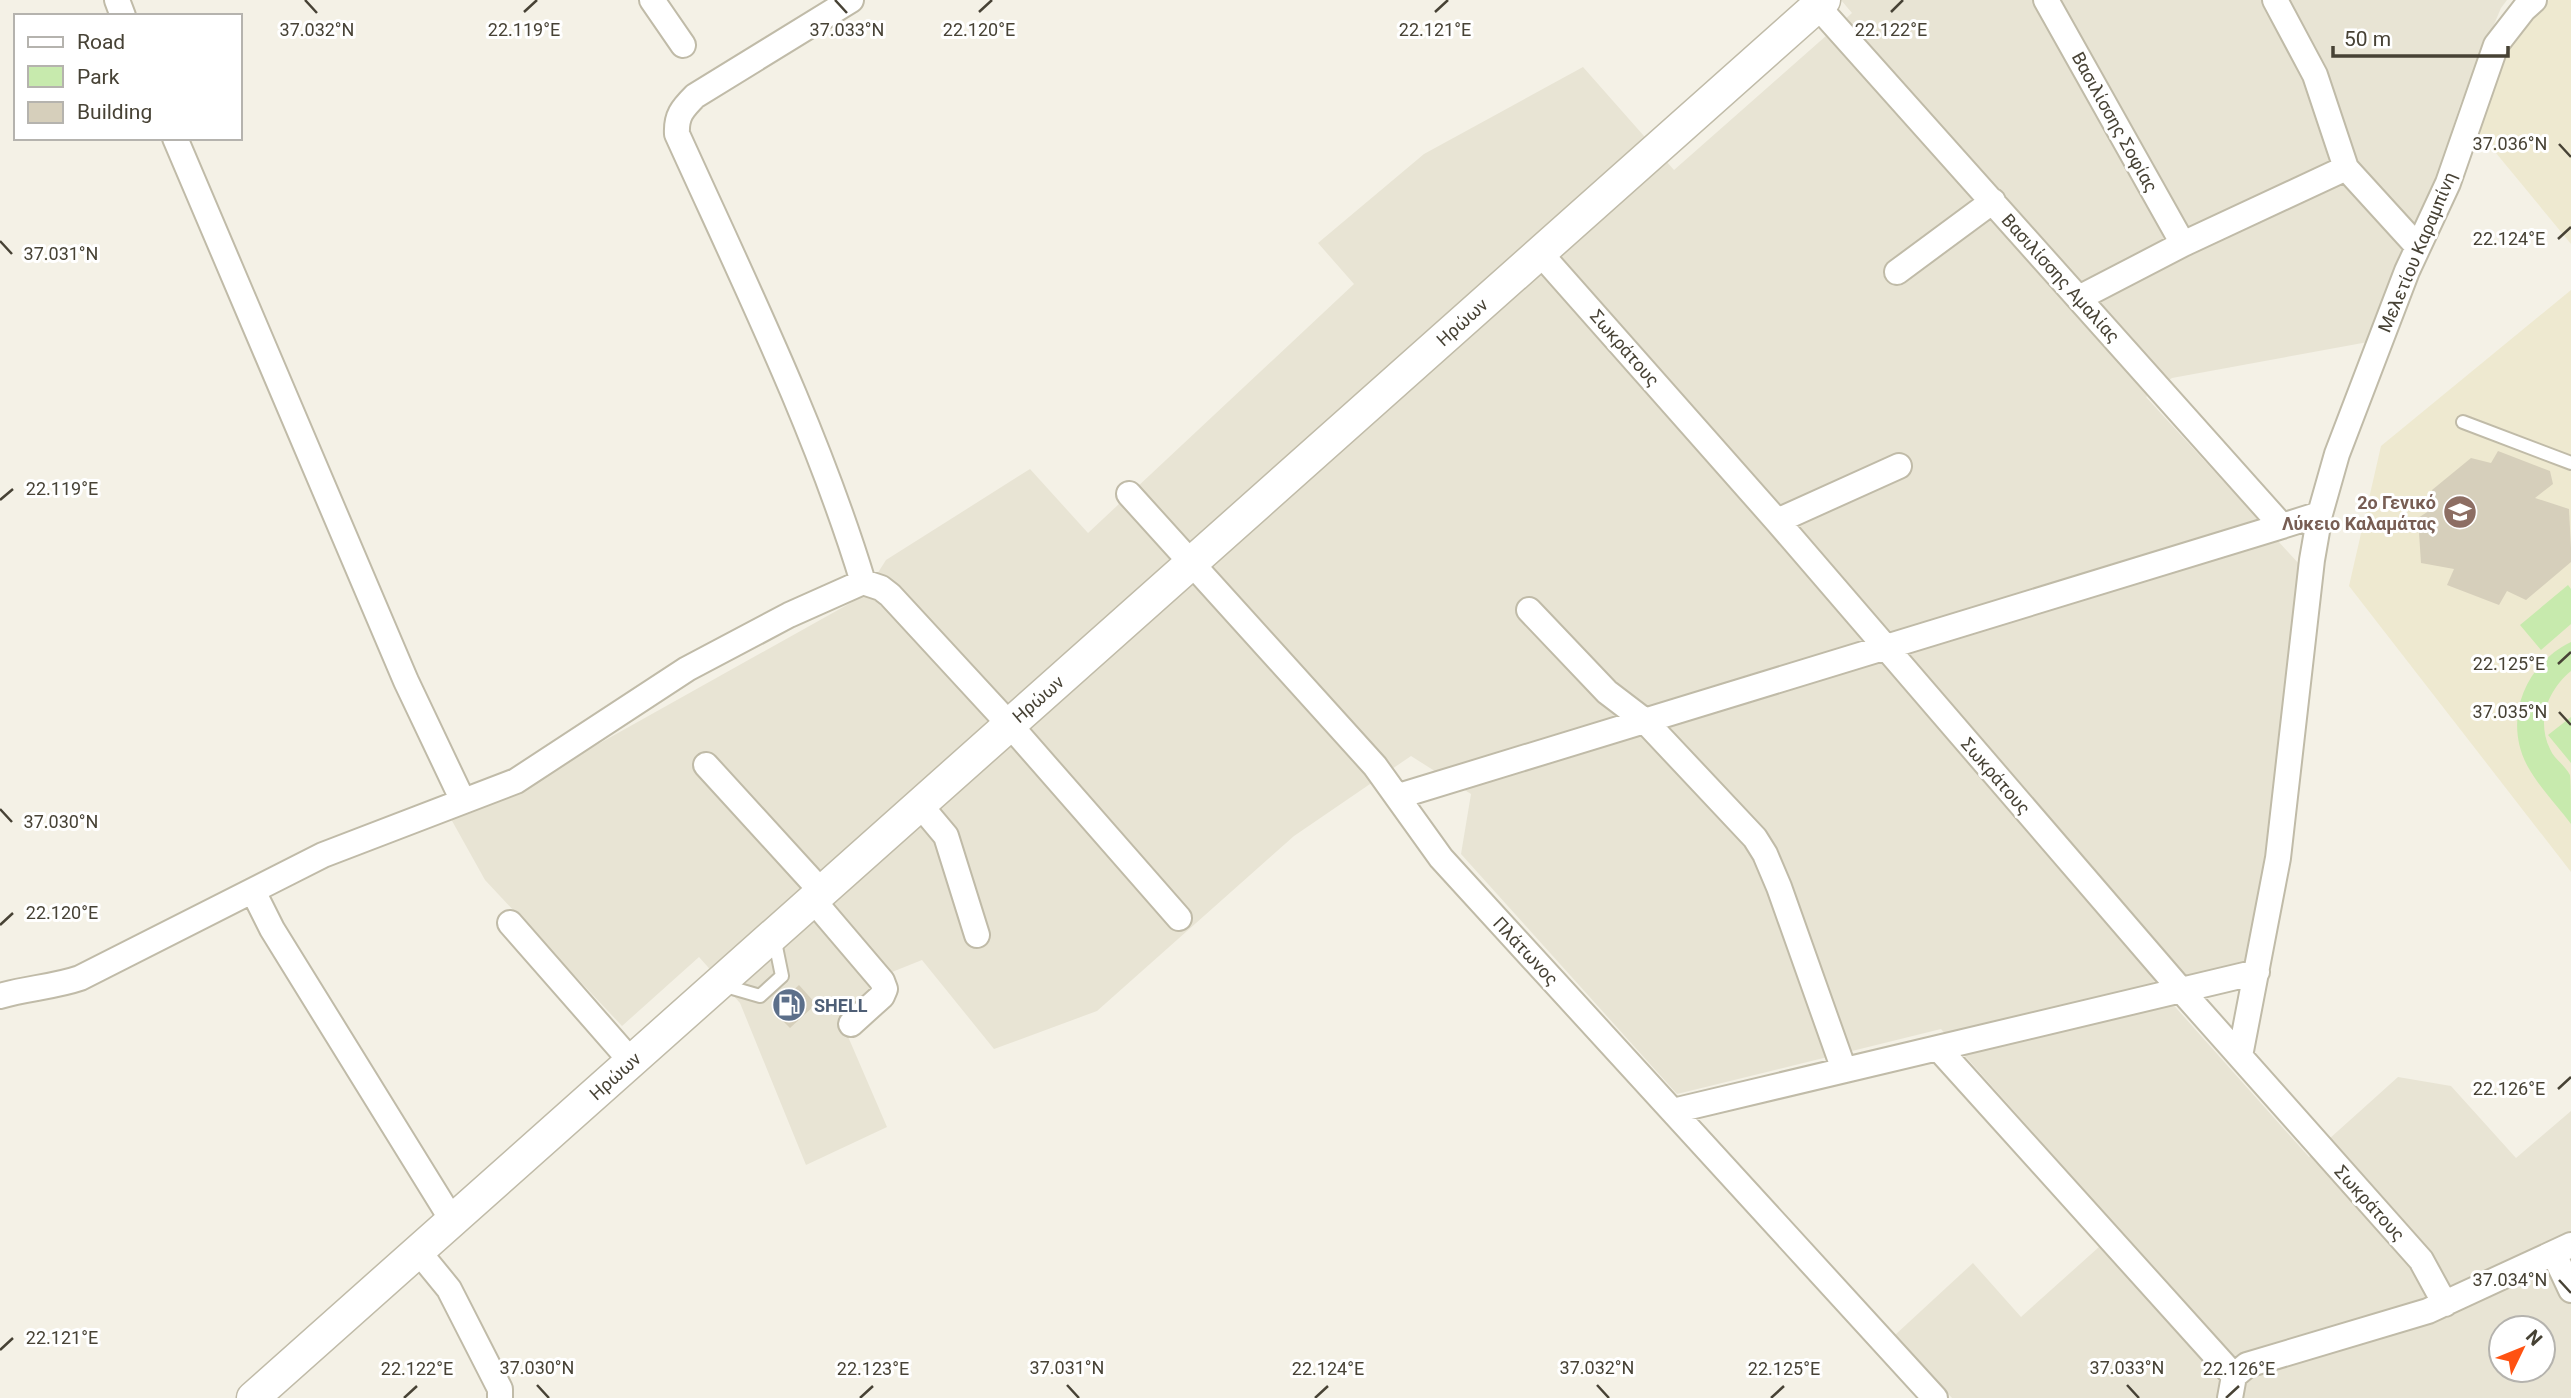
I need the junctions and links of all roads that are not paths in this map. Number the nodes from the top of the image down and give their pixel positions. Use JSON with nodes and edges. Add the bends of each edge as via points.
{"nodes":[{"id":1,"x":652,"y":0,"type":"edge"},
{"id":2,"x":851,"y":0,"type":"edge"},
{"id":3,"x":2046,"y":0,"type":"edge"},
{"id":4,"x":2275,"y":0,"type":"edge"},
{"id":5,"x":2534,"y":0,"type":"edge"},
{"id":6,"x":1818,"y":2,"type":"edge"},
{"id":7,"x":682,"y":45,"type":"dead end"},
{"id":8,"x":177,"y":140,"type":"edge"},
{"id":9,"x":2346,"y":168,"type":"junction"},
{"id":10,"x":1993,"y":201,"type":"junction"},
{"id":11,"x":2183,"y":244,"type":"junction"},
{"id":12,"x":2418,"y":247,"type":"junction"},
{"id":13,"x":1540,"y":253,"type":"junction"},
{"id":14,"x":1897,"y":272,"type":"dead end"},
{"id":15,"x":2079,"y":298,"type":"junction"},
{"id":16,"x":2463,"y":422,"type":"dead end"},
{"id":17,"x":2571,"y":463,"type":"edge"},
{"id":18,"x":1899,"y":466,"type":"dead end"},
{"id":19,"x":1129,"y":494,"type":"dead end"},
{"id":20,"x":2320,"y":514,"type":"junction"},
{"id":21,"x":1777,"y":521,"type":"junction"},
{"id":22,"x":2281,"y":526,"type":"junction"},
{"id":23,"x":1192,"y":563,"type":"junction"},
{"id":24,"x":863,"y":582,"type":"junction"},
{"id":25,"x":1529,"y":610,"type":"dead end"},
{"id":26,"x":1885,"y":647,"type":"junction"},
{"id":27,"x":1645,"y":721,"type":"junction"},
{"id":28,"x":1009,"y":724,"type":"junction"},
{"id":29,"x":706,"y":765,"type":"dead end"},
{"id":30,"x":1399,"y":796,"type":"junction"},
{"id":31,"x":463,"y":801,"type":"junction"},
{"id":32,"x":920,"y":805,"type":"junction"},
{"id":33,"x":253,"y":891,"type":"junction"},
{"id":34,"x":817,"y":896,"type":"junction"},
{"id":35,"x":1179,"y":918,"type":"dead end"},
{"id":36,"x":510,"y":923,"type":"dead end"},
{"id":37,"x":977,"y":935,"type":"dead end"},
{"id":38,"x":2257,"y":972,"type":"junction"},
{"id":39,"x":2181,"y":990,"type":"junction"},
{"id":40,"x":0,"y":996,"type":"edge"},
{"id":41,"x":851,"y":1024,"type":"dead end"},
{"id":42,"x":1938,"y":1048,"type":"junction"},
{"id":43,"x":2240,"y":1056,"type":"junction"},
{"id":44,"x":631,"y":1061,"type":"junction"},
{"id":45,"x":1844,"y":1070,"type":"junction"},
{"id":46,"x":1674,"y":1111,"type":"junction"},
{"id":47,"x":452,"y":1220,"type":"junction"},
{"id":48,"x":2563,"y":1250,"type":"edge"},
{"id":49,"x":418,"y":1251,"type":"junction"},
{"id":50,"x":2571,"y":1290,"type":"edge"},
{"id":51,"x":2445,"y":1304,"type":"junction"},
{"id":52,"x":2232,"y":1387,"type":"edge"},
{"id":53,"x":253,"y":1398,"type":"edge"},
{"id":54,"x":500,"y":1398,"type":"edge"},
{"id":55,"x":1935,"y":1398,"type":"edge"}],
"edges":[{"from":1,"to":7,"type":"street"},
{"from":2,"to":24,"type":"street","via":[[695,96],[676,119],[677,134],[788,378],[840,507]]},
{"from":3,"to":11,"type":"street","name":"Βασιλίσσης Σοφίας"},
{"from":4,"to":9,"type":"street","via":[[2315,75]]},
{"from":5,"to":12,"type":"street","name":"Μελετίου Καραμπίνη","via":[[2496,45],[2448,183]]},
{"from":6,"to":10,"type":"street","name":"Βασιλίσσης Αμαλίας"},
{"from":6,"to":13,"type":"street","name":"Ηρώων"},
{"from":8,"to":31,"type":"street","via":[[406,681]]},
{"from":9,"to":11,"type":"street"},
{"from":9,"to":12,"type":"street"},
{"from":10,"to":14,"type":"street"},
{"from":10,"to":15,"type":"street","name":"Βασιλίσσης Αμαλίας"},
{"from":11,"to":15,"type":"street"},
{"from":12,"to":20,"type":"street","name":"Μελετίου Καραμπίνη","via":[[2337,454]]},
{"from":13,"to":21,"type":"street","name":"Σωκράτους"},
{"from":13,"to":23,"type":"street","name":"Ηρώων"},
{"from":15,"to":22,"type":"street","name":"Βασιλίσσης Αμαλίας"},
{"from":16,"to":17,"type":"lane"},
{"from":18,"to":21,"type":"street"},
{"from":19,"to":23,"type":"street","name":"Πλάτωνος"},
{"from":20,"to":22,"type":"street"},
{"from":20,"to":38,"type":"street","name":"Μελετίου Καραμπίνη","via":[[2278,858]]},
{"from":21,"to":26,"type":"street","name":"Σωκράτους"},
{"from":22,"to":26,"type":"street"},
{"from":23,"to":28,"type":"street","name":"Ηρώων"},
{"from":23,"to":30,"type":"street","name":"Πλάτωνος"},
{"from":24,"to":28,"type":"street","via":[[890,595]]},
{"from":24,"to":31,"type":"street","via":[[687,669],[516,780]]},
{"from":25,"to":27,"type":"street","via":[[1607,692]]},
{"from":26,"to":27,"type":"street"},
{"from":26,"to":39,"type":"street","name":"Σωκράτους"},
{"from":27,"to":30,"type":"street"},
{"from":27,"to":45,"type":"street","via":[[1737,817],[1765,854]]},
{"from":28,"to":32,"type":"street","name":"Ηρώων"},
{"from":28,"to":35,"type":"street"},
{"from":29,"to":34,"type":"street"},
{"from":30,"to":46,"type":"street","name":"Πλάτωνος","via":[[1441,858]]},
{"from":31,"to":33,"type":"street","via":[[323,855]]},
{"from":32,"to":34,"type":"street","name":"Ηρώων"},
{"from":32,"to":37,"type":"street","via":[[946,836]]},
{"from":33,"to":40,"type":"street","via":[[80,978]]},
{"from":33,"to":47,"type":"street"},
{"from":34,"to":41,"type":"street","via":[[885,989]]},
{"from":34,"to":44,"type":"street","name":"Ηρώων"},
{"from":36,"to":44,"type":"street"},
{"from":38,"to":39,"type":"street"},
{"from":38,"to":43,"type":"street","name":"Μελετίου Καραμπίνη"},
{"from":39,"to":42,"type":"street"},
{"from":39,"to":43,"type":"street","name":"Σωκράτους"},
{"from":42,"to":45,"type":"street"},
{"from":42,"to":52,"type":"street"},
{"from":43,"to":51,"type":"street","name":"Σωκράτους","via":[[2421,1261]]},
{"from":44,"to":47,"type":"street","name":"Ηρώων"},
{"from":45,"to":46,"type":"street"},
{"from":46,"to":55,"type":"street","name":"Πλάτωνος"},
{"from":47,"to":49,"type":"street","name":"Ηρώων"},
{"from":48,"to":50,"type":"street"},
{"from":48,"to":51,"type":"street"},
{"from":49,"to":53,"type":"street","name":"Ηρώων"},
{"from":49,"to":54,"type":"street","via":[[449,1289],[500,1389]]},
{"from":51,"to":52,"type":"street","via":[[2247,1365]]}]}
